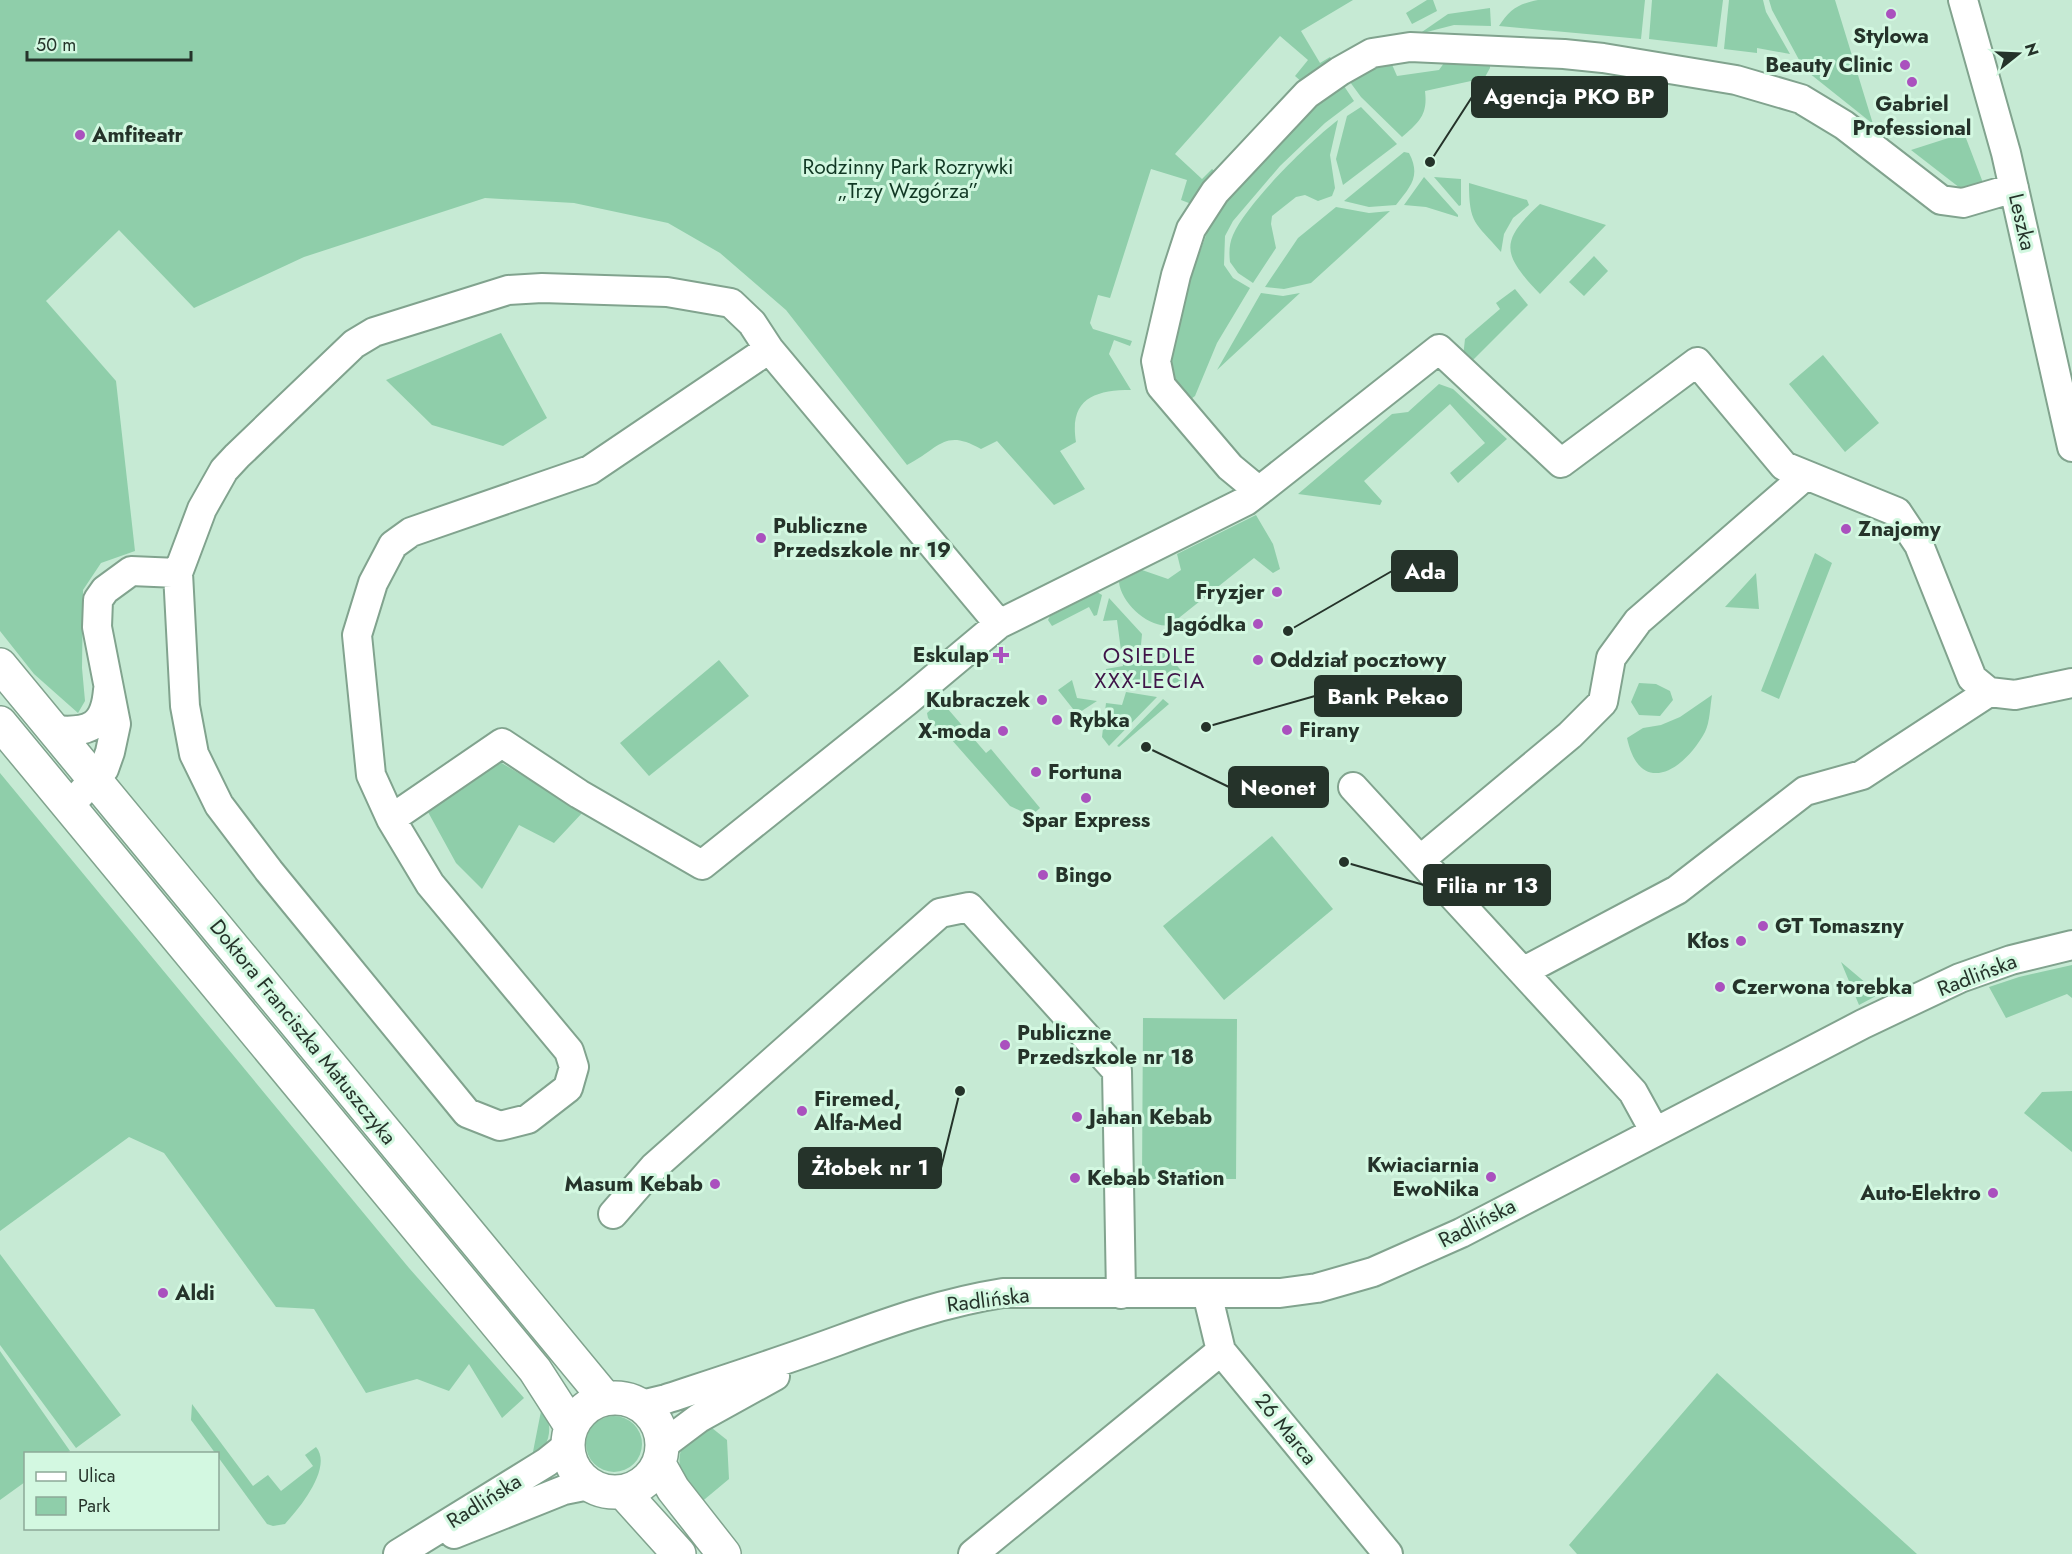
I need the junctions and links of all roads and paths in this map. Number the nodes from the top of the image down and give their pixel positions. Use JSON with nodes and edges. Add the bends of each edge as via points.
{"nodes":[{"id":1,"x":1963,"y":0,"type":"edge"},
{"id":2,"x":2014,"y":188,"type":"junction"},
{"id":3,"x":769,"y":349,"type":"junction"},
{"id":4,"x":2072,"y":447,"type":"edge"},
{"id":5,"x":1794,"y":471,"type":"junction"},
{"id":6,"x":1259,"y":491,"type":"junction"},
{"id":7,"x":178,"y":573,"type":"junction"},
{"id":8,"x":999,"y":624,"type":"junction"},
{"id":9,"x":0,"y":666,"type":"edge"},
{"id":10,"x":2072,"y":683,"type":"edge"},
{"id":11,"x":108,"y":688,"type":"junction"},
{"id":12,"x":1989,"y":692,"type":"junction"},
{"id":13,"x":0,"y":723,"type":"edge"},
{"id":14,"x":54,"y":730,"type":"junction"},
{"id":15,"x":94,"y":781,"type":"junction"},
{"id":16,"x":1353,"y":787,"type":"dead end"},
{"id":17,"x":70,"y":805,"type":"junction"},
{"id":18,"x":391,"y":819,"type":"junction"},
{"id":19,"x":1420,"y":860,"type":"junction"},
{"id":20,"x":2072,"y":945,"type":"edge"},
{"id":21,"x":1524,"y":971,"type":"junction"},
{"id":22,"x":1655,"y":1132,"type":"junction"},
{"id":23,"x":614,"y":1214,"type":"dead end"},
{"id":24,"x":1207,"y":1293,"type":"junction"},
{"id":25,"x":1121,"y":1294,"type":"junction"},
{"id":26,"x":840,"y":1340,"type":"junction"},
{"id":27,"x":1221,"y":1351,"type":"junction"},
{"id":28,"x":605,"y":1398,"type":"junction"},
{"id":29,"x":641,"y":1405,"type":"junction"},
{"id":30,"x":569,"y":1436,"type":"junction"},
{"id":31,"x":661,"y":1455,"type":"junction"},
{"id":32,"x":589,"y":1485,"type":"junction"},
{"id":33,"x":623,"y":1492,"type":"junction"},
{"id":34,"x":400,"y":1554,"type":"edge"},
{"id":35,"x":679,"y":1554,"type":"edge"},
{"id":36,"x":724,"y":1554,"type":"edge"},
{"id":37,"x":973,"y":1554,"type":"edge"},
{"id":38,"x":1388,"y":1554,"type":"edge"}],
"edges":[{"from":1,"to":2,"type":"street","name":"Leszka"},
{"from":2,"to":4,"type":"street","name":"Leszka"},
{"from":2,"to":6,"type":"street","via":[[1963,203],[1941,200],[1844,125],[1801,99],[1736,80],[1603,58],[1410,47],[1372,53],[1307,94],[1215,192],[1191,229],[1176,275],[1156,361],[1161,386],[1230,467]]},
{"from":3,"to":7,"type":"street","via":[[752,323],[731,303],[667,292],[508,290],[374,333],[354,344],[224,470],[202,509]]},
{"from":3,"to":8,"type":"street"},
{"from":3,"to":18,"type":"street","via":[[590,470],[411,532],[393,545],[373,583],[357,635],[371,776]]},
{"from":5,"to":6,"type":"street","via":[[1697,362],[1561,464],[1439,349]]},
{"from":5,"to":12,"type":"street","via":[[1897,512],[1919,545],[1972,678]]},
{"from":5,"to":19,"type":"street","via":[[1638,621],[1611,658],[1603,702],[1570,735]]},
{"from":6,"to":8,"type":"street"},
{"from":7,"to":11,"type":"street","via":[[131,571],[98,600],[97,627]]},
{"from":7,"to":18,"type":"street","via":[[185,706],[194,754],[219,805],[467,1113],[500,1126],[528,1119],[568,1088],[574,1067],[569,1051],[430,884]]},
{"from":8,"to":18,"type":"street","via":[[702,865],[579,794],[502,743]]},
{"from":9,"to":14,"type":"main road","name":"Doktora Franciszka Matuszczyka"},
{"from":10,"to":12,"type":"street","via":[[2015,695]]},
{"from":11,"to":14,"type":"street","via":[[106,709],[98,722],[77,731]]},
{"from":11,"to":15,"type":"street","via":[[116,724],[104,769]]},
{"from":12,"to":21,"type":"street","via":[[1862,775],[1805,791],[1677,890]]},
{"from":13,"to":17,"type":"main road","name":"Doktora Franciszka Matuszczyka"},
{"from":14,"to":15,"type":"main road","name":"Doktora Franciszka Matuszczyka"},
{"from":15,"to":17,"type":"street"},
{"from":15,"to":28,"type":"main road","name":"Doktora Franciszka Matuszczyka"},
{"from":16,"to":19,"type":"street"},
{"from":17,"to":30,"type":"main road","name":"Doktora Franciszka Matuszczyka","via":[[535,1370]]},
{"from":19,"to":21,"type":"street"},
{"from":20,"to":22,"type":"street","name":"Radlińska","via":[[1960,978],[1863,1023]]},
{"from":21,"to":22,"type":"street","via":[[1633,1092]]},
{"from":22,"to":24,"type":"street","name":"Radlińska","via":[[1461,1233],[1374,1272],[1317,1288],[1280,1293]]},
{"from":23,"to":25,"type":"street","via":[[654,1167],[940,913],[969,907],[1117,1071]]},
{"from":24,"to":25,"type":"street","name":"Radlińska"},
{"from":24,"to":27,"type":"street","name":"26 Marca"},
{"from":25,"to":26,"type":"street","name":"Radlińska","via":[[1003,1293],[888,1321]]},
{"from":26,"to":29,"type":"street","name":"Radlińska"},
{"from":26,"to":31,"type":"street","name":"Radlińska","via":[[699,1418]]},
{"from":27,"to":37,"type":"street"},
{"from":27,"to":38,"type":"street","name":"26 Marca"},
{"from":28,"to":29,"type":"main road","via":[[630,1399]]},
{"from":28,"to":30,"type":"main road","via":[[585,1408]]},
{"from":29,"to":31,"type":"main road","via":[[656,1422]]},
{"from":30,"to":32,"type":"main road","via":[[572,1465]]},
{"from":30,"to":34,"type":"street","name":"Radlińska","via":[[547,1462]]},
{"from":31,"to":33,"type":"main road","via":[[650,1477]]},
{"from":31,"to":36,"type":"main road","via":[[673,1489]]},
{"from":32,"to":33,"type":"main road"},
{"from":32,"to":34,"type":"street","name":"Radlińska","via":[[564,1490]]},
{"from":33,"to":35,"type":"main road"}]}
